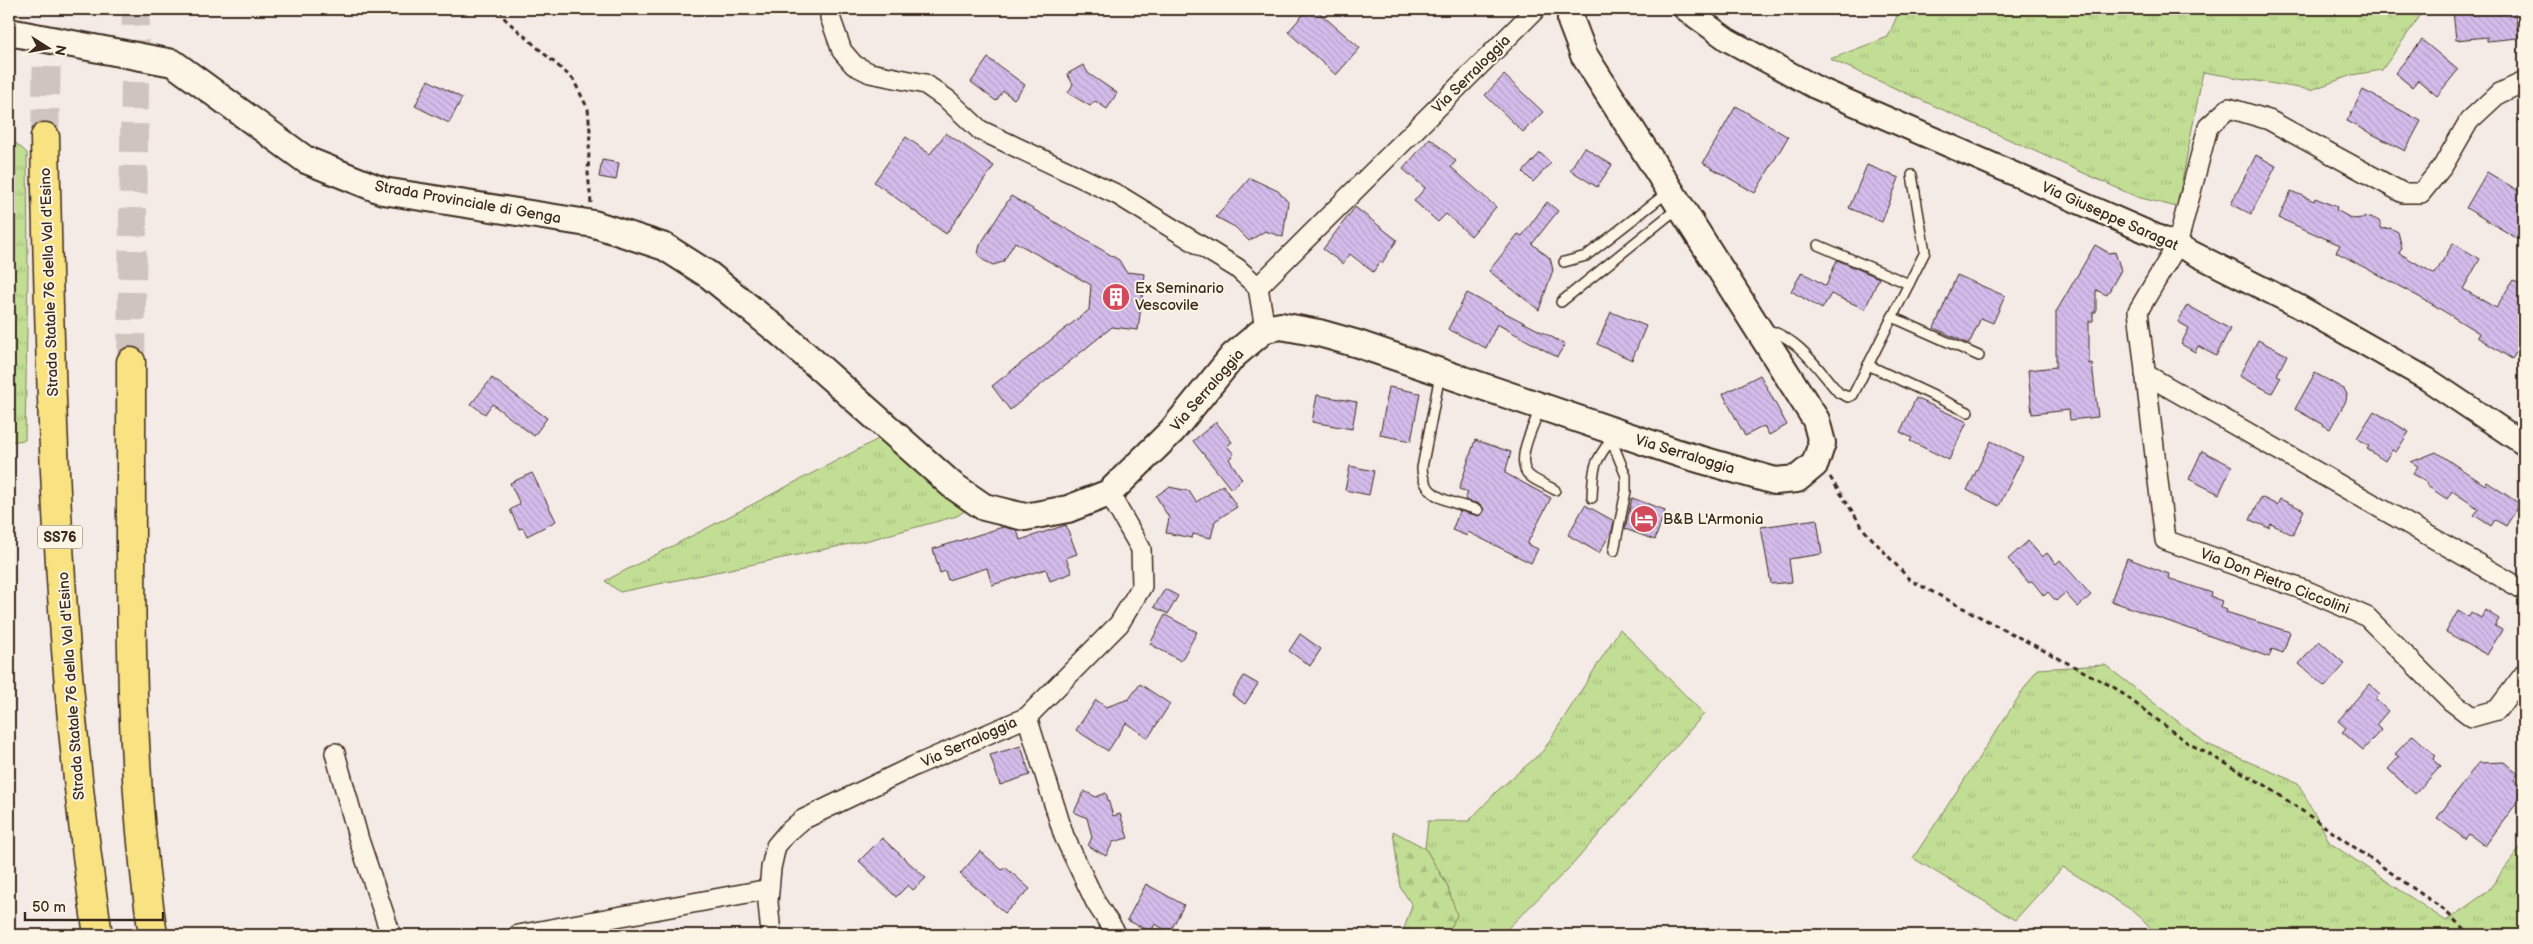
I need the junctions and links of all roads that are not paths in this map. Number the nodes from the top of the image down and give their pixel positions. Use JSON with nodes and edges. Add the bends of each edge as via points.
{"nodes":[{"id":1,"x":832,"y":9,"type":"edge"},
{"id":2,"x":1536,"y":9,"type":"edge"},
{"id":3,"x":1571,"y":9,"type":"edge"},
{"id":4,"x":1685,"y":9,"type":"edge"},
{"id":5,"x":9,"y":32,"type":"edge"},
{"id":6,"x":2524,"y":82,"type":"edge"},
{"id":7,"x":45,"y":137,"type":"tunnel mouth"},
{"id":8,"x":1912,"y":175,"type":"dead end"},
{"id":9,"x":1675,"y":198,"type":"junction"},
{"id":10,"x":1818,"y":245,"type":"dead end"},
{"id":11,"x":2176,"y":245,"type":"junction"},
{"id":12,"x":1564,"y":262,"type":"dead end"},
{"id":13,"x":1909,"y":284,"type":"junction"},
{"id":14,"x":1258,"y":287,"type":"junction"},
{"id":15,"x":1561,"y":302,"type":"dead end"},
{"id":16,"x":1892,"y":317,"type":"junction"},
{"id":17,"x":1757,"y":327,"type":"junction"},
{"id":18,"x":1265,"y":329,"type":"junction"},
{"id":19,"x":783,"y":335,"type":"joint"},
{"id":20,"x":1979,"y":356,"type":"dead end"},
{"id":21,"x":131,"y":362,"type":"tunnel mouth"},
{"id":22,"x":1868,"y":365,"type":"junction"},
{"id":23,"x":1441,"y":373,"type":"junction"},
{"id":24,"x":2146,"y":374,"type":"junction"},
{"id":25,"x":1541,"y":407,"type":"junction"},
{"id":26,"x":1968,"y":412,"type":"dead end"},
{"id":27,"x":1614,"y":436,"type":"junction"},
{"id":28,"x":2524,"y":444,"type":"edge"},
{"id":29,"x":1554,"y":490,"type":"dead end"},
{"id":30,"x":1109,"y":493,"type":"junction"},
{"id":31,"x":1592,"y":498,"type":"dead end"},
{"id":32,"x":1478,"y":510,"type":"dead end"},
{"id":33,"x":1614,"y":551,"type":"dead end"},
{"id":34,"x":2524,"y":590,"type":"edge"},
{"id":35,"x":2524,"y":674,"type":"edge"},
{"id":36,"x":1027,"y":717,"type":"junction"},
{"id":37,"x":335,"y":753,"type":"dead end"},
{"id":38,"x":769,"y":889,"type":"junction"},
{"id":39,"x":98,"y":935,"type":"edge"},
{"id":40,"x":153,"y":935,"type":"edge"},
{"id":41,"x":390,"y":935,"type":"edge"},
{"id":42,"x":518,"y":935,"type":"edge"},
{"id":43,"x":771,"y":935,"type":"edge"},
{"id":44,"x":1117,"y":935,"type":"edge"}],
"edges":[{"from":1,"to":14,"type":"street","via":[[830,16],[842,51],[854,65],[870,73],[925,84],[980,130],[1118,195],[1237,268]]},
{"from":2,"to":14,"type":"street","name":"Via Serraloggia"},
{"from":3,"to":9,"type":"main road","via":[[1571,21],[1584,55]]},
{"from":4,"to":11,"type":"street","name":"Via Giuseppe Saragat","via":[[1728,40],[1815,87]]},
{"from":5,"to":19,"type":"main road","name":"Strada Provinciale di Genga","via":[[173,63],[306,160],[383,191],[594,224],[664,247],[709,275]]},
{"from":6,"to":11,"type":"street","name":"Via Don Pietro Ciccolini","via":[[2498,94],[2469,121],[2443,166],[2421,194],[2404,193],[2269,120],[2229,108],[2208,127]]},
{"from":7,"to":39,"type":"highway","name":"Strada Statale 76 della Val d'Esino","number":"SS76","via":[[49,343],[68,695]]},
{"from":8,"to":13,"type":"lane","via":[[1925,252]]},
{"from":9,"to":12,"type":"lane","via":[[1586,256]]},
{"from":9,"to":15,"type":"lane"},
{"from":9,"to":17,"type":"main road"},
{"from":10,"to":13,"type":"lane"},
{"from":11,"to":24,"type":"street","name":"Via Don Pietro Ciccolini","via":[[2138,311]]},
{"from":11,"to":28,"type":"street","name":"Via Giuseppe Saragat","via":[[2298,306],[2427,379]]},
{"from":13,"to":16,"type":"lane"},
{"from":14,"to":18,"type":"street"},
{"from":16,"to":20,"type":"lane"},
{"from":16,"to":22,"type":"lane"},
{"from":17,"to":22,"type":"lane","via":[[1794,341],[1839,393],[1848,397],[1853,395]]},
{"from":17,"to":27,"type":"main road","name":"Via Serraloggia","via":[[1816,420],[1822,443],[1818,458],[1797,480],[1775,481]]},
{"from":18,"to":23,"type":"main road","name":"Via Serraloggia","via":[[1281,326],[1319,333]]},
{"from":18,"to":30,"type":"main road","name":"Via Serraloggia","via":[[1233,356],[1172,430]]},
{"from":19,"to":30,"type":"main road","name":"Via Serraloggia","via":[[952,485],[984,507],[1025,517],[1068,509]]},
{"from":21,"to":40,"type":"highway","via":[[137,762]]},
{"from":22,"to":26,"type":"lane"},
{"from":23,"to":25,"type":"main road","name":"Via Serraloggia"},
{"from":23,"to":32,"type":"lane","via":[[1422,480],[1428,490],[1439,498]]},
{"from":24,"to":34,"type":"street"},
{"from":24,"to":35,"type":"street","name":"Via Don Pietro Ciccolini","via":[[2165,540],[2307,590],[2367,617],[2451,701],[2472,717],[2498,710]]},
{"from":25,"to":27,"type":"main road","name":"Via Serraloggia"},
{"from":25,"to":29,"type":"lane","via":[[1523,462],[1528,475]]},
{"from":27,"to":31,"type":"lane","via":[[1592,469]]},
{"from":27,"to":33,"type":"lane","via":[[1626,476]]},
{"from":30,"to":36,"type":"street","name":"Via Serraloggia","via":[[1141,548],[1142,586],[1119,624]]},
{"from":36,"to":38,"type":"street","name":"Via Serraloggia","via":[[802,820],[776,846]]},
{"from":36,"to":44,"type":"street","via":[[1064,836],[1096,903]]},
{"from":37,"to":41,"type":"street"},
{"from":38,"to":42,"type":"street"},
{"from":38,"to":43,"type":"street","name":"Via Serraloggia"}]}
